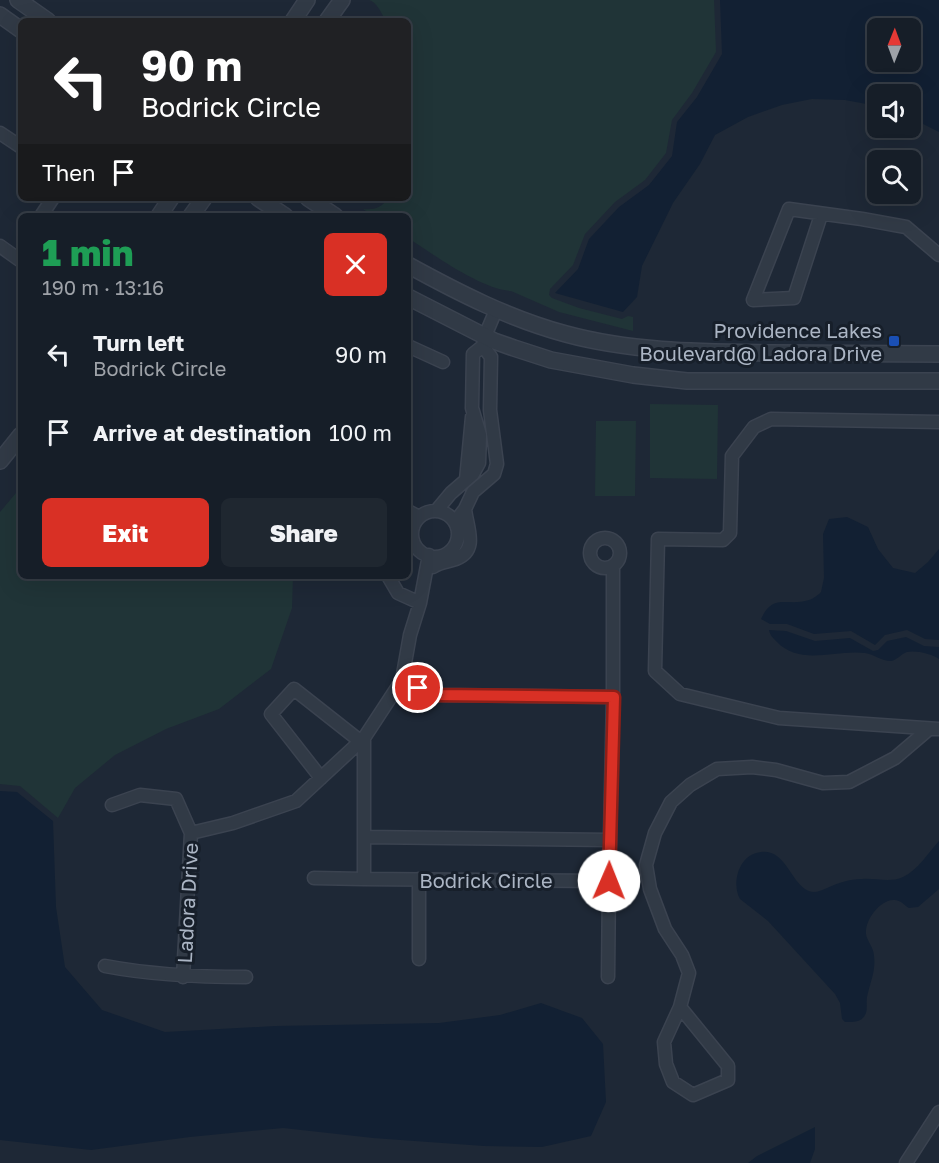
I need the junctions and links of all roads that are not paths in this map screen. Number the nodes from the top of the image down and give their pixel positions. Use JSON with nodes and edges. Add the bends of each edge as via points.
{"nodes":[{"id":1,"x":18,"y":0,"type":"edge"},
{"id":2,"x":307,"y":0,"type":"edge"},
{"id":3,"x":342,"y":0,"type":"edge"},
{"id":4,"x":0,"y":15,"type":"edge"},
{"id":5,"x":44,"y":18,"type":"edge"},
{"id":6,"x":295,"y":18,"type":"edge"},
{"id":7,"x":329,"y":18,"type":"edge"},
{"id":8,"x":18,"y":28,"type":"edge"},
{"id":9,"x":0,"y":133,"type":"edge"},
{"id":10,"x":18,"y":145,"type":"edge"},
{"id":11,"x":262,"y":201,"type":"edge"},
{"id":12,"x":312,"y":201,"type":"edge"},
{"id":13,"x":280,"y":213,"type":"edge"},
{"id":14,"x":330,"y":213,"type":"edge"},
{"id":15,"x":821,"y":215,"type":"junction"},
{"id":16,"x":0,"y":246,"type":"edge"},
{"id":17,"x":18,"y":254,"type":"edge"},
{"id":18,"x":939,"y":255,"type":"edge"},
{"id":19,"x":411,"y":266,"type":"edge"},
{"id":20,"x":411,"y":299,"type":"edge"},
{"id":21,"x":496,"y":310,"type":"junction"},
{"id":22,"x":484,"y":341,"type":"junction"},
{"id":23,"x":411,"y":347,"type":"edge"},
{"id":24,"x":939,"y":354,"type":"edge"},
{"id":25,"x":443,"y":362,"type":"dead end"},
{"id":26,"x":939,"y":381,"type":"edge"},
{"id":27,"x":939,"y":422,"type":"edge"},
{"id":28,"x":18,"y":439,"type":"edge"},
{"id":29,"x":0,"y":461,"type":"edge"},
{"id":30,"x":465,"y":509,"type":"junction"},
{"id":31,"x":436,"y":511,"type":"junction"},
{"id":32,"x":414,"y":514,"type":"edge"},
{"id":33,"x":454,"y":522,"type":"junction"},
{"id":34,"x":429,"y":555,"type":"junction"},
{"id":35,"x":613,"y":566,"type":"dead end"},
{"id":36,"x":425,"y":574,"type":"junction"},
{"id":37,"x":390,"y":579,"type":"edge"},
{"id":38,"x":420,"y":603,"type":"junction"},
{"id":39,"x":402,"y":680,"type":"junction"},
{"id":40,"x":614,"y":697,"type":"junction"},
{"id":41,"x":934,"y":729,"type":"edge"},
{"id":42,"x":362,"y":740,"type":"junction"},
{"id":43,"x":321,"y":778,"type":"junction"},
{"id":44,"x":112,"y":805,"type":"dead end"},
{"id":45,"x":190,"y":833,"type":"junction"},
{"id":46,"x":364,"y":837,"type":"junction"},
{"id":47,"x":610,"y":840,"type":"junction"},
{"id":48,"x":314,"y":878,"type":"dead end"},
{"id":49,"x":364,"y":879,"type":"junction"},
{"id":50,"x":419,"y":879,"type":"junction"},
{"id":51,"x":609,"y":881,"type":"junction"},
{"id":52,"x":419,"y":959,"type":"dead end"},
{"id":53,"x":105,"y":966,"type":"dead end"},
{"id":54,"x":183,"y":977,"type":"junction"},
{"id":55,"x":246,"y":977,"type":"dead end"},
{"id":56,"x":608,"y":977,"type":"dead end"},
{"id":57,"x":680,"y":1007,"type":"junction"},
{"id":58,"x":939,"y":1112,"type":"edge"},
{"id":59,"x":906,"y":1163,"type":"edge"}],
"edges":[{"from":1,"to":5,"type":"street"},
{"from":2,"to":6,"type":"street"},
{"from":3,"to":7,"type":"street"},
{"from":4,"to":8,"type":"street"},
{"from":9,"to":10,"type":"street"},
{"from":11,"to":13,"type":"street"},
{"from":12,"to":14,"type":"street"},
{"from":15,"to":15,"type":"street","via":[[789,209],[753,300],[794,298]]},
{"from":15,"to":18,"type":"street","via":[[906,227]]},
{"from":16,"to":17,"type":"street"},
{"from":19,"to":21,"type":"street"},
{"from":20,"to":22,"type":"street"},
{"from":21,"to":22,"type":"street"},
{"from":21,"to":24,"type":"street","via":[[568,335],[671,350]]},
{"from":22,"to":26,"type":"street","via":[[551,360],[687,381]]},
{"from":22,"to":30,"type":"street","via":[[491,357],[490,410],[497,464],[494,474],[473,492]]},
{"from":22,"to":31,"type":"street","via":[[473,354],[472,413],[480,435],[479,463]]},
{"from":23,"to":25,"type":"street"},
{"from":27,"to":41,"type":"street","via":[[771,419],[754,427],[732,456],[730,532],[723,540],[657,539],[655,671],[680,694],[779,718]]},
{"from":28,"to":29,"type":"street"},
{"from":30,"to":33,"type":"street"},
{"from":30,"to":36,"type":"street","via":[[469,550]]},
{"from":31,"to":32,"type":"street"},
{"from":31,"to":33,"type":"street"},
{"from":32,"to":34,"type":"street","via":[[412,536],[417,548]]},
{"from":33,"to":34,"type":"street","via":[[458,535],[453,548],[442,555]]},
{"from":34,"to":36,"type":"street","name":"Ladora Drive"},
{"from":35,"to":40,"type":"street"},
{"from":36,"to":38,"type":"street","name":"Ladora Drive"},
{"from":37,"to":38,"type":"street","via":[[398,594]]},
{"from":38,"to":39,"type":"street","name":"Ladora Drive"},
{"from":39,"to":40,"type":"street","via":[[435,695]]},
{"from":39,"to":42,"type":"street","name":"Ladora Drive"},
{"from":40,"to":47,"type":"street"},
{"from":41,"to":57,"type":"street","via":[[896,758],[849,782],[823,783],[752,767],[717,769],[671,802],[655,833],[646,865],[650,890],[665,929],[689,972]]},
{"from":42,"to":43,"type":"street","name":"Ladora Drive"},
{"from":42,"to":43,"type":"street","via":[[294,688],[271,714]]},
{"from":42,"to":46,"type":"street"},
{"from":43,"to":45,"type":"street","name":"Ladora Drive","via":[[296,801]]},
{"from":44,"to":45,"type":"street","via":[[140,795],[176,799]]},
{"from":45,"to":54,"type":"street","name":"Ladora Drive"},
{"from":46,"to":47,"type":"street","name":"Bodrick Circle"},
{"from":46,"to":49,"type":"street"},
{"from":47,"to":51,"type":"street"},
{"from":48,"to":49,"type":"street","name":"Bodrick Circle"},
{"from":49,"to":50,"type":"street","name":"Bodrick Circle"},
{"from":50,"to":51,"type":"street","name":"Bodrick Circle"},
{"from":50,"to":52,"type":"street"},
{"from":51,"to":56,"type":"street"},
{"from":53,"to":54,"type":"street"},
{"from":54,"to":55,"type":"street"},
{"from":57,"to":57,"type":"street","via":[[728,1066],[728,1080],[693,1095],[673,1082],[666,1064],[664,1042]]},
{"from":58,"to":59,"type":"street"}]}
